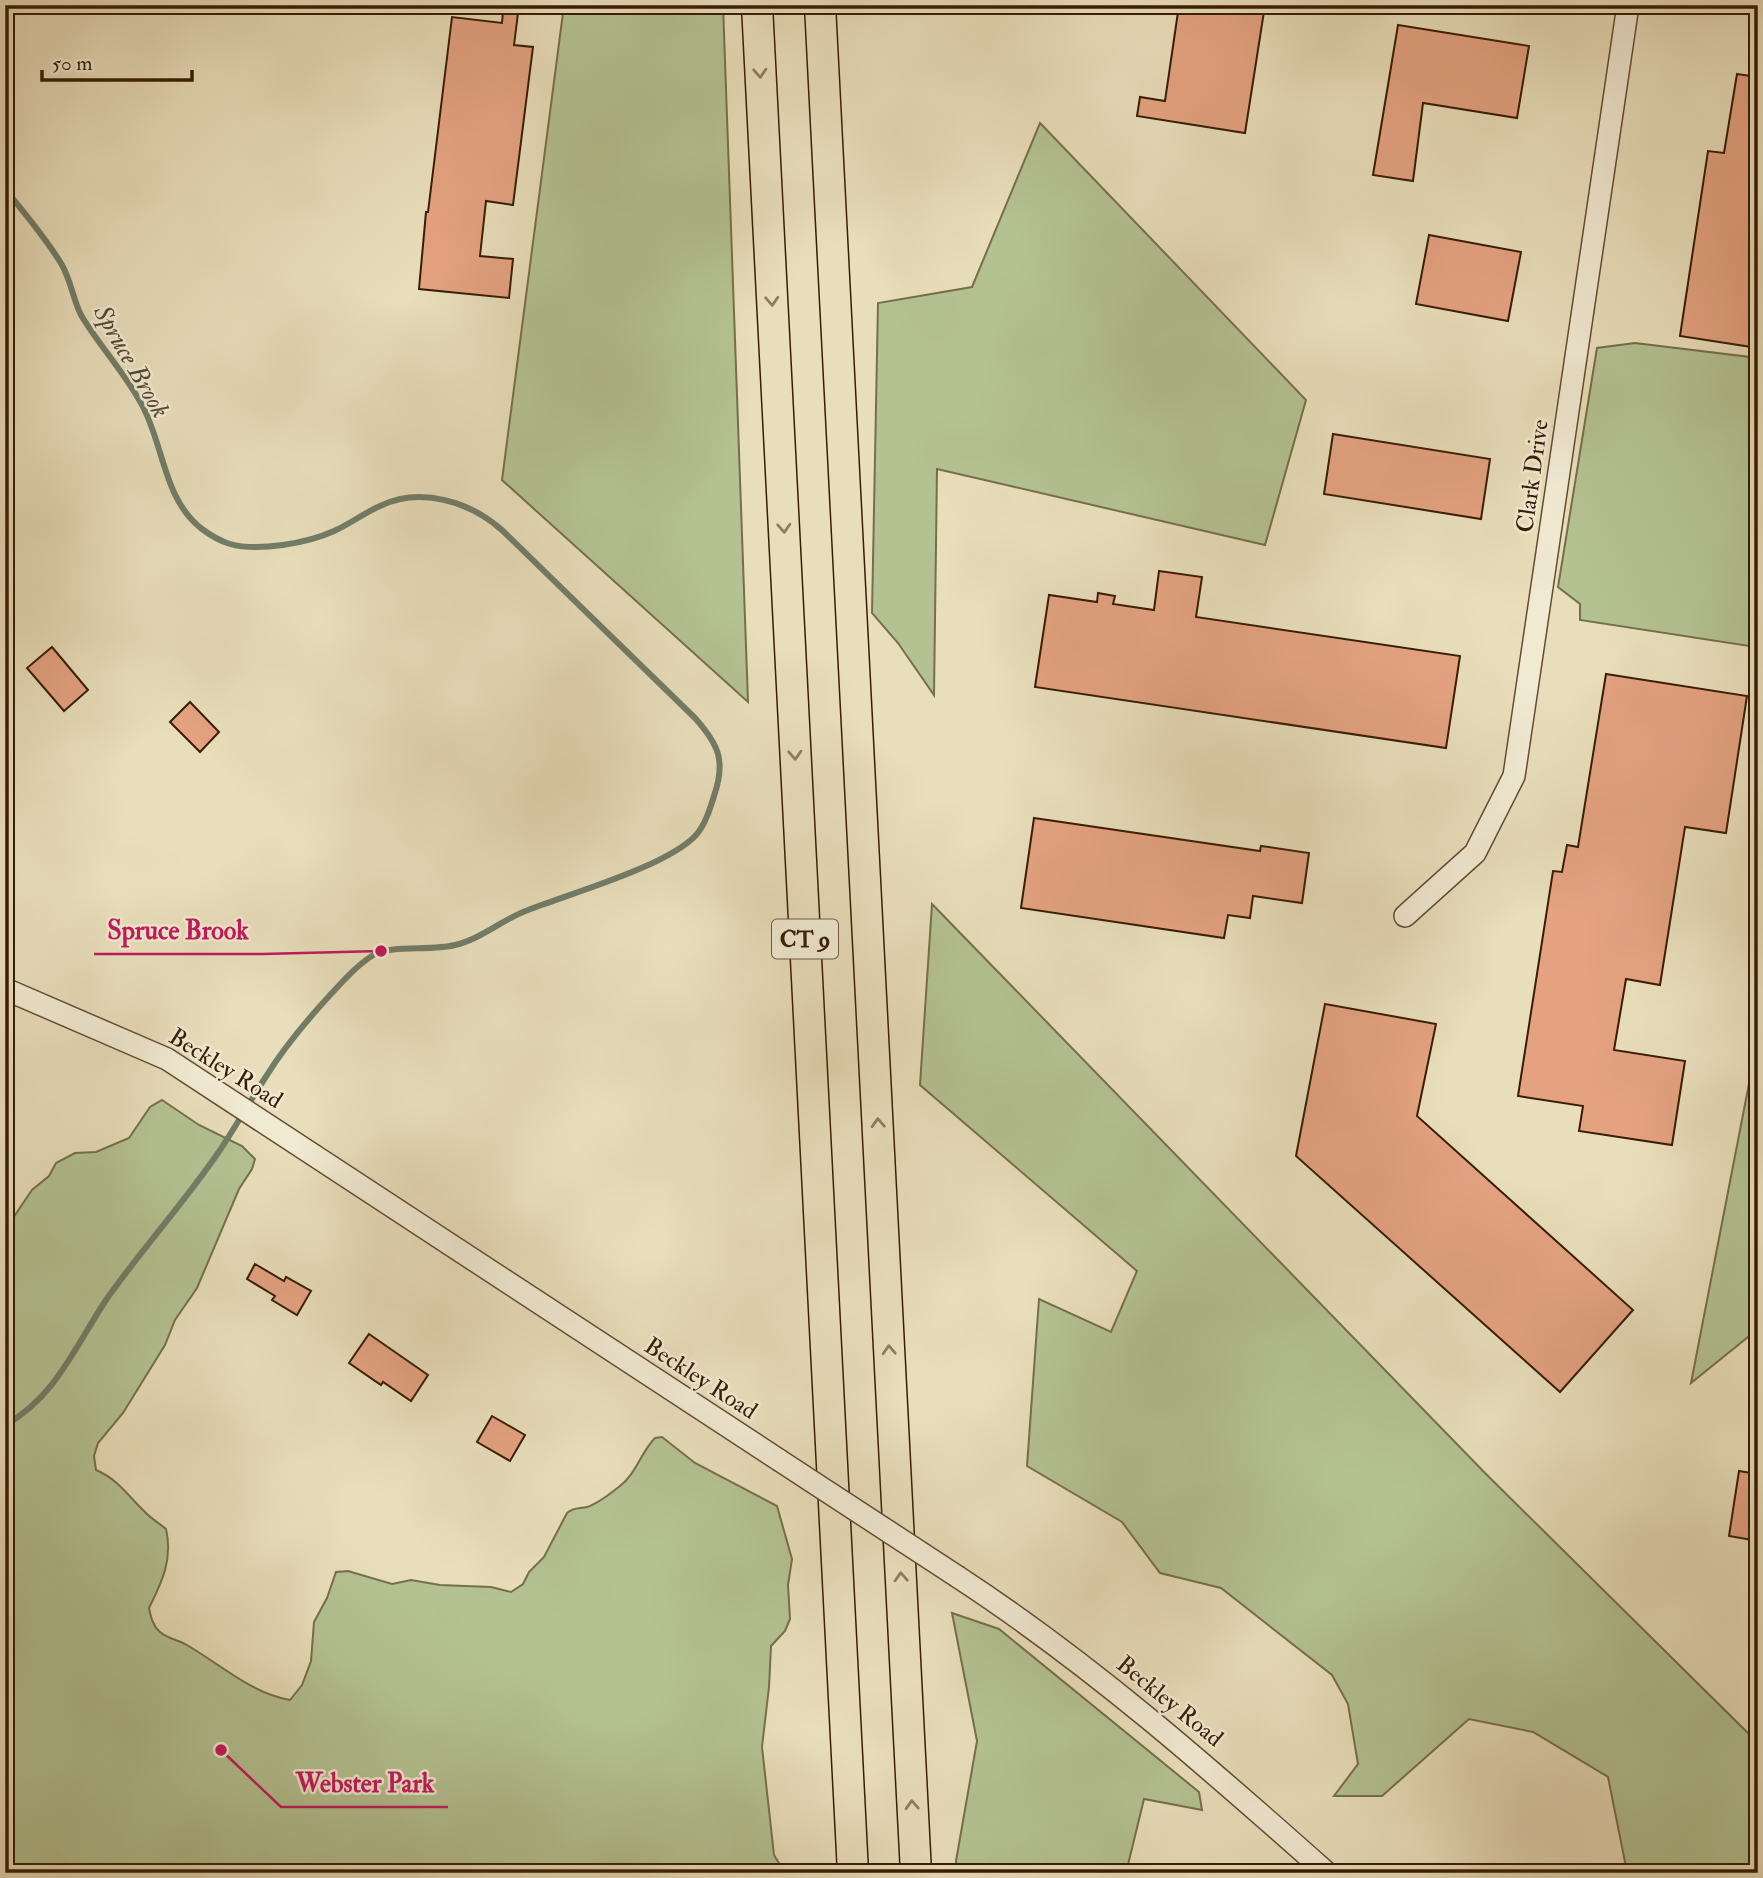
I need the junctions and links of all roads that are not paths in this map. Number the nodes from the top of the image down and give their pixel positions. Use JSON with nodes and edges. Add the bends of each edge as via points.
{"nodes":[{"id":1,"x":757,"y":5,"type":"edge"},
{"id":2,"x":820,"y":5,"type":"edge"},
{"id":3,"x":1628,"y":5,"type":"edge"},
{"id":4,"x":1405,"y":915,"type":"dead end"},
{"id":5,"x":5,"y":989,"type":"edge"},
{"id":6,"x":853,"y":1873,"type":"edge"},
{"id":7,"x":916,"y":1873,"type":"edge"},
{"id":8,"x":1327,"y":1873,"type":"edge"}],
"edges":[{"from":1,"to":6,"type":"highway","number":"CT 9","one_way":true},
{"from":7,"to":2,"type":"highway","number":"CT 9","one_way":true},
{"from":3,"to":4,"type":"street","name":"Clark Drive","via":[[1514,776],[1475,853]]},
{"from":5,"to":8,"type":"street","name":"Beckley Road","bridge":true,"via":[[167,1059],[958,1577],[1140,1709]]}]}
